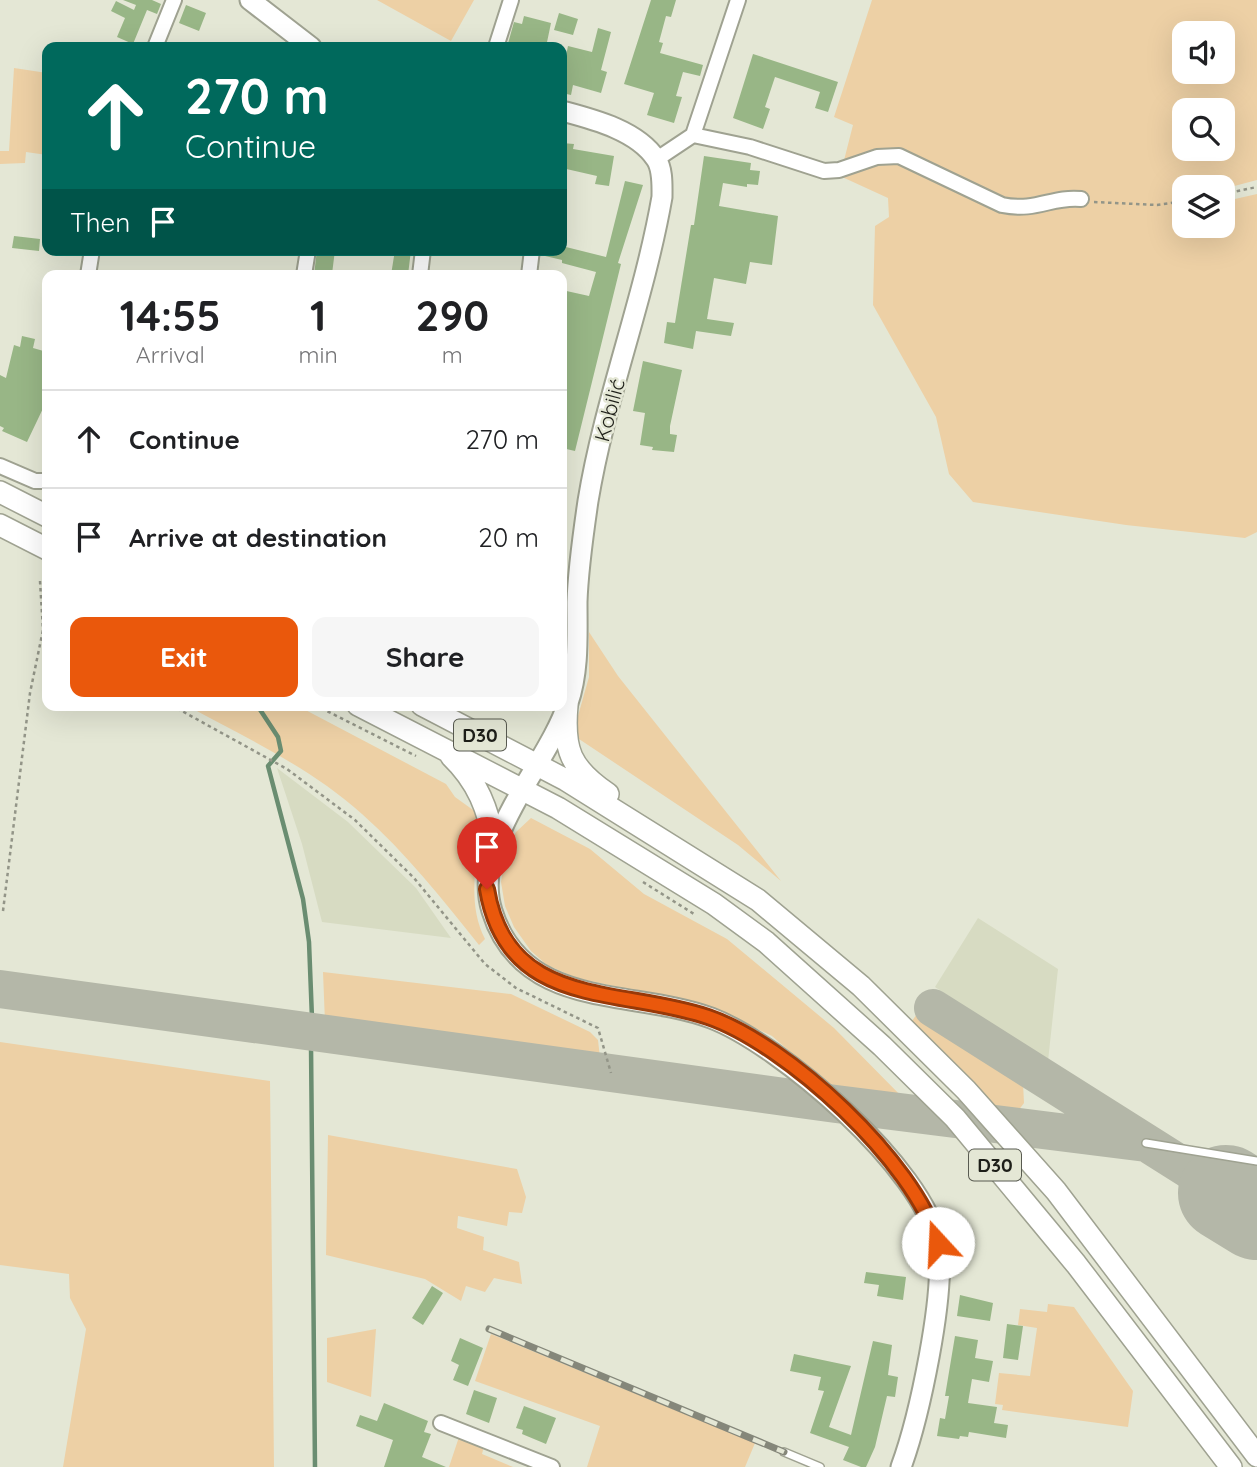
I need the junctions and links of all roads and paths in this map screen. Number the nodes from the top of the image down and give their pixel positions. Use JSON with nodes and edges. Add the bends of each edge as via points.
{"nodes":[{"id":1,"x":174,"y":0,"type":"edge"},
{"id":2,"x":250,"y":0,"type":"edge"},
{"id":3,"x":511,"y":0,"type":"edge"},
{"id":4,"x":738,"y":0,"type":"edge"},
{"id":5,"x":157,"y":42,"type":"edge"},
{"id":6,"x":305,"y":42,"type":"edge"},
{"id":7,"x":498,"y":42,"type":"edge"},
{"id":8,"x":567,"y":112,"type":"edge"},
{"id":9,"x":693,"y":135,"type":"junction"},
{"id":10,"x":657,"y":159,"type":"junction"},
{"id":11,"x":1257,"y":187,"type":"edge"},
{"id":12,"x":1235,"y":192,"type":"edge"},
{"id":13,"x":1081,"y":199,"type":"joint"},
{"id":14,"x":1172,"y":203,"type":"edge"},
{"id":15,"x":0,"y":466,"type":"edge"},
{"id":16,"x":42,"y":481,"type":"edge"},
{"id":17,"x":0,"y":492,"type":"edge"},
{"id":18,"x":42,"y":513,"type":"edge"},
{"id":19,"x":0,"y":525,"type":"edge"},
{"id":20,"x":42,"y":546,"type":"edge"},
{"id":21,"x":40,"y":581,"type":"dead end"},
{"id":22,"x":42,"y":614,"type":"edge"},
{"id":23,"x":42,"y":635,"type":"edge"},
{"id":24,"x":568,"y":705,"type":"joint"},
{"id":25,"x":181,"y":711,"type":"edge"},
{"id":26,"x":327,"y":711,"type":"edge"},
{"id":27,"x":370,"y":711,"type":"edge"},
{"id":28,"x":434,"y":711,"type":"edge"},
{"id":29,"x":565,"y":711,"type":"edge"},
{"id":30,"x":442,"y":748,"type":"junction"},
{"id":31,"x":424,"y":760,"type":"dead end"},
{"id":32,"x":537,"y":765,"type":"junction"},
{"id":33,"x":524,"y":789,"type":"junction"},
{"id":34,"x":495,"y":846,"type":"junction"},
{"id":35,"x":707,"y":868,"type":"junction"},
{"id":36,"x":642,"y":882,"type":"dead end"},
{"id":37,"x":3,"y":911,"type":"dead end"},
{"id":38,"x":694,"y":914,"type":"dead end"},
{"id":39,"x":611,"y":1073,"type":"dead end"},
{"id":40,"x":1146,"y":1143,"type":"dead end"},
{"id":41,"x":1257,"y":1161,"type":"edge"},
{"id":42,"x":441,"y":1423,"type":"dead end"},
{"id":43,"x":784,"y":1452,"type":"dead end"},
{"id":44,"x":1257,"y":1456,"type":"edge"},
{"id":45,"x":552,"y":1467,"type":"edge"},
{"id":46,"x":820,"y":1467,"type":"edge"},
{"id":47,"x":901,"y":1467,"type":"edge"},
{"id":48,"x":1231,"y":1467,"type":"edge"}],
"edges":[{"from":1,"to":5,"type":"street"},
{"from":2,"to":6,"type":"main road"},
{"from":3,"to":7,"type":"street"},
{"from":4,"to":9,"type":"street"},
{"from":8,"to":10,"type":"main road","via":[[627,135]]},
{"from":9,"to":10,"type":"street"},
{"from":9,"to":13,"type":"street","via":[[750,147],[824,172],[877,157],[900,156],[1017,208]]},
{"from":10,"to":24,"type":"main road","name":"Kobilić","via":[[662,178],[656,227],[589,496],[578,583],[577,656]]},
{"from":11,"to":12,"type":"path"},
{"from":13,"to":14,"type":"path","via":[[1107,204]]},
{"from":15,"to":16,"type":"street"},
{"from":17,"to":18,"type":"main road"},
{"from":19,"to":20,"type":"main road"},
{"from":21,"to":22,"type":"path"},
{"from":23,"to":37,"type":"path","via":[[30,693]]},
{"from":24,"to":35,"type":"main road","via":[[568,748],[580,771],[682,843]]},
{"from":25,"to":39,"type":"path","via":[[287,769],[355,820],[414,878],[485,964],[516,988],[598,1028]]},
{"from":26,"to":31,"type":"path"},
{"from":27,"to":30,"type":"main road","number":"D30"},
{"from":28,"to":32,"type":"main road","number":"D30"},
{"from":29,"to":32,"type":"main road","name":"Kobilić"},
{"from":30,"to":33,"type":"main road","number":"D30"},
{"from":30,"to":34,"type":"main road","via":[[481,794]]},
{"from":32,"to":33,"type":"main road","name":"Kobilić"},
{"from":32,"to":35,"type":"main road","number":"D30"},
{"from":33,"to":34,"type":"main road","name":"Kobilić"},
{"from":33,"to":48,"type":"main road","number":"D30","via":[[714,904],[766,942],[882,1046],[955,1118],[1017,1191]]},
{"from":34,"to":47,"type":"main road","name":"Kobilić","via":[[487,889],[496,923],[527,965],[569,988],[676,1008],[749,1035],[794,1066],[836,1104],[922,1202],[935,1233],[939,1277],[914,1426]]},
{"from":35,"to":44,"type":"main road","number":"D30","via":[[758,900],[860,986],[966,1090],[1056,1191]]},
{"from":36,"to":38,"type":"path"},
{"from":40,"to":41,"type":"lane"},
{"from":42,"to":45,"type":"street"},
{"from":43,"to":46,"type":"lane"}]}
